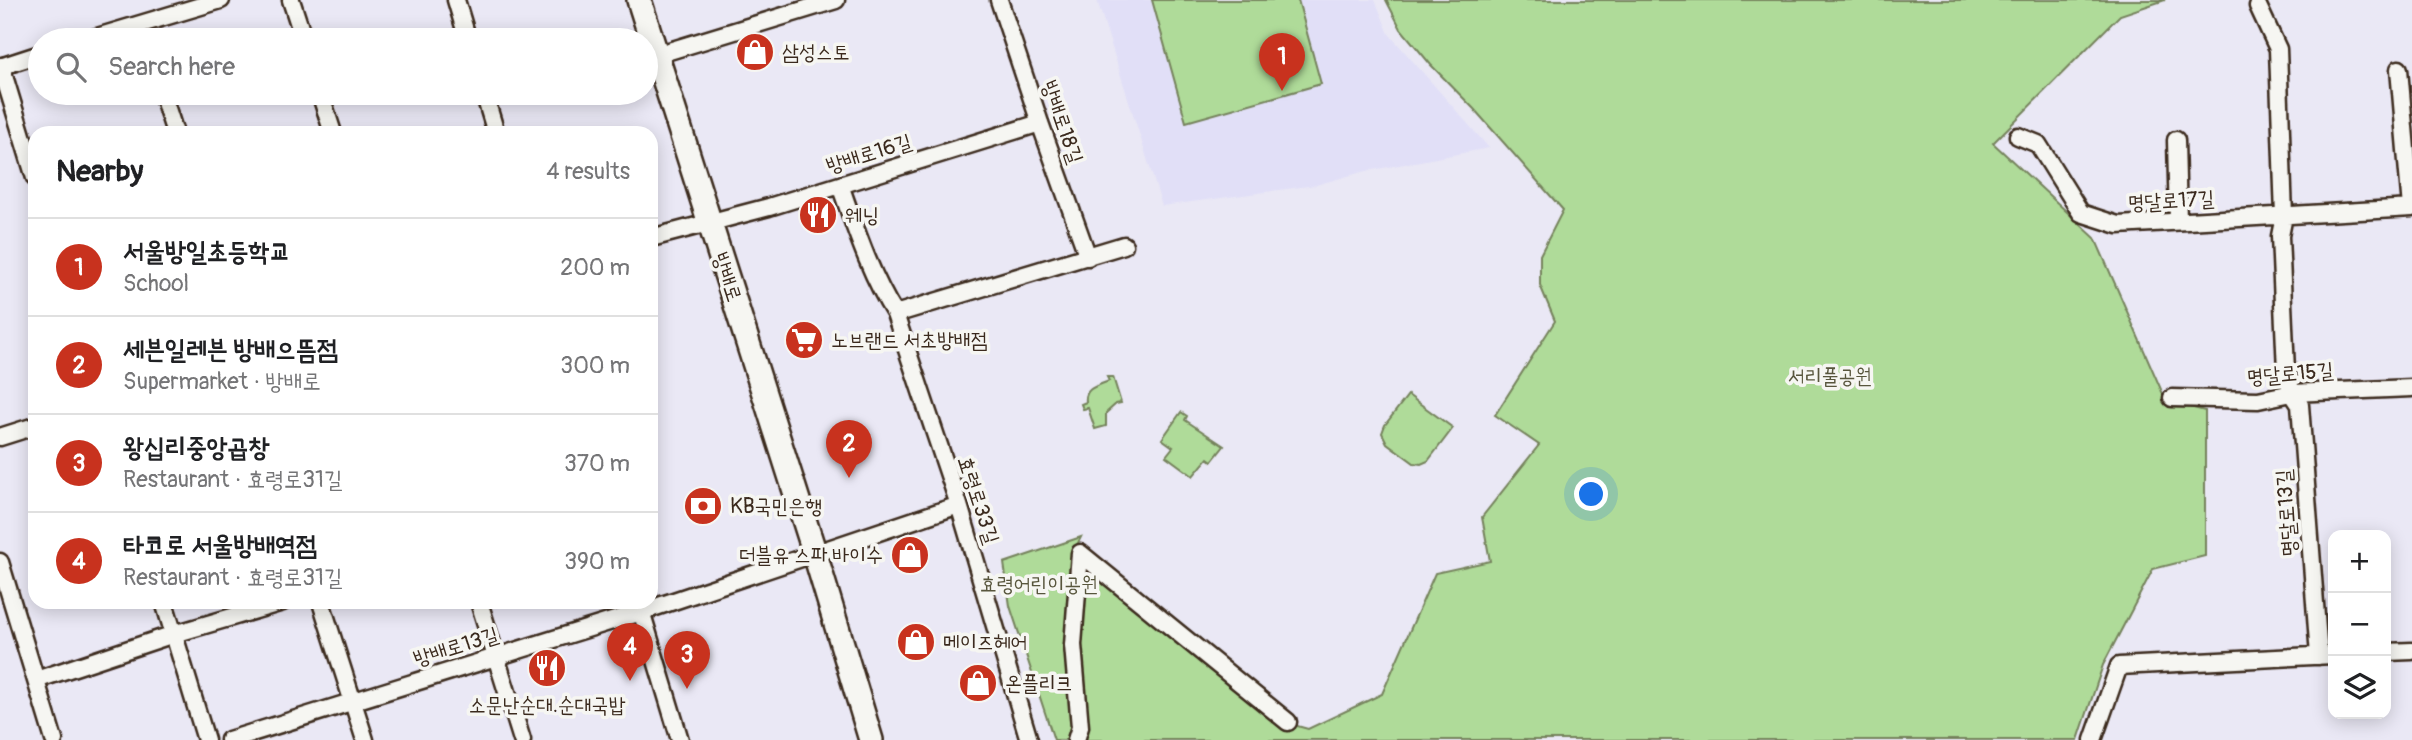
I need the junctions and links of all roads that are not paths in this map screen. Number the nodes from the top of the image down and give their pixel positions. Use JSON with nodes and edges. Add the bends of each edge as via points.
{"nodes":[{"id":1,"x":220,"y":0,"type":"edge"},
{"id":2,"x":291,"y":0,"type":"edge"},
{"id":3,"x":456,"y":0,"type":"edge"},
{"id":4,"x":639,"y":0,"type":"edge"},
{"id":5,"x":836,"y":0,"type":"edge"},
{"id":6,"x":999,"y":0,"type":"edge"},
{"id":7,"x":2258,"y":6,"type":"dead end"},
{"id":8,"x":156,"y":28,"type":"edge"},
{"id":9,"x":300,"y":28,"type":"edge"},
{"id":10,"x":464,"y":28,"type":"edge"},
{"id":11,"x":648,"y":28,"type":"edge"},
{"id":12,"x":658,"y":54,"type":"edge"},
{"id":13,"x":28,"y":58,"type":"edge"},
{"id":14,"x":658,"y":61,"type":"edge"},
{"id":15,"x":1,"y":66,"type":"edge"},
{"id":16,"x":2399,"y":69,"type":"dead end"},
{"id":17,"x":167,"y":105,"type":"edge"},
{"id":18,"x":324,"y":105,"type":"edge"},
{"id":19,"x":488,"y":105,"type":"edge"},
{"id":20,"x":1040,"y":123,"type":"junction"},
{"id":21,"x":173,"y":126,"type":"edge"},
{"id":22,"x":331,"y":126,"type":"edge"},
{"id":23,"x":494,"y":126,"type":"edge"},
{"id":24,"x":2018,"y":136,"type":"dead end"},
{"id":25,"x":2176,"y":140,"type":"dead end"},
{"id":26,"x":28,"y":155,"type":"edge"},
{"id":27,"x":840,"y":185,"type":"junction"},
{"id":28,"x":2412,"y":208,"type":"edge"},
{"id":29,"x":2284,"y":216,"type":"junction"},
{"id":30,"x":2178,"y":221,"type":"junction"},
{"id":31,"x":709,"y":222,"type":"junction"},
{"id":32,"x":658,"y":236,"type":"edge"},
{"id":33,"x":1124,"y":245,"type":"dead end"},
{"id":34,"x":1088,"y":257,"type":"junction"},
{"id":35,"x":895,"y":314,"type":"junction"},
{"id":36,"x":2286,"y":371,"type":"joint"},
{"id":37,"x":2412,"y":388,"type":"edge"},
{"id":38,"x":2291,"y":393,"type":"junction"},
{"id":39,"x":2172,"y":398,"type":"dead end"},
{"id":40,"x":28,"y":428,"type":"edge"},
{"id":41,"x":0,"y":437,"type":"edge"},
{"id":42,"x":959,"y":505,"type":"junction"},
{"id":43,"x":816,"y":554,"type":"junction"},
{"id":44,"x":0,"y":562,"type":"edge"},
{"id":45,"x":658,"y":602,"type":"edge"},
{"id":46,"x":166,"y":609,"type":"edge"},
{"id":47,"x":259,"y":609,"type":"edge"},
{"id":48,"x":323,"y":609,"type":"edge"},
{"id":49,"x":481,"y":609,"type":"edge"},
{"id":50,"x":634,"y":609,"type":"edge"},
{"id":51,"x":641,"y":609,"type":"edge"},
{"id":52,"x":174,"y":634,"type":"junction"},
{"id":53,"x":2412,"y":651,"type":"edge"},
{"id":54,"x":2391,"y":652,"type":"edge"},
{"id":55,"x":2326,"y":655,"type":"edge"},
{"id":56,"x":496,"y":657,"type":"junction"},
{"id":57,"x":36,"y":680,"type":"junction"},
{"id":58,"x":353,"y":702,"type":"junction"},
{"id":59,"x":1288,"y":722,"type":"dead end"},
{"id":60,"x":54,"y":740,"type":"edge"},
{"id":61,"x":206,"y":740,"type":"edge"},
{"id":62,"x":229,"y":740,"type":"edge"},
{"id":63,"x":365,"y":740,"type":"edge"},
{"id":64,"x":522,"y":740,"type":"edge"},
{"id":65,"x":680,"y":740,"type":"edge"},
{"id":66,"x":871,"y":740,"type":"edge"},
{"id":67,"x":1029,"y":740,"type":"edge"},
{"id":68,"x":1076,"y":740,"type":"edge"},
{"id":69,"x":2093,"y":740,"type":"edge"}],
"edges":[{"from":1,"to":8,"type":"street"},
{"from":2,"to":9,"type":"street"},
{"from":3,"to":10,"type":"street"},
{"from":4,"to":11,"type":"main road","name":"방배로"},
{"from":5,"to":12,"type":"street"},
{"from":6,"to":20,"type":"street","name":"방배로18길"},
{"from":7,"to":29,"type":"street","via":[[2278,49]]},
{"from":13,"to":15,"type":"street"},
{"from":14,"to":31,"type":"main road","name":"방배로"},
{"from":15,"to":26,"type":"street"},
{"from":16,"to":28,"type":"street","name":"명달로17길"},
{"from":17,"to":21,"type":"street"},
{"from":18,"to":22,"type":"street"},
{"from":19,"to":23,"type":"street"},
{"from":20,"to":27,"type":"street","name":"방배로16길"},
{"from":20,"to":34,"type":"street","name":"방배로18길"},
{"from":24,"to":30,"type":"street","name":"명달로17길","via":[[2038,144],[2081,213],[2118,225]]},
{"from":25,"to":30,"type":"street"},
{"from":27,"to":31,"type":"street","name":"방배로16길"},
{"from":27,"to":35,"type":"street","name":"효령로33길","via":[[878,288]]},
{"from":28,"to":29,"type":"street","name":"명달로17길"},
{"from":29,"to":30,"type":"street","name":"명달로17길"},
{"from":29,"to":36,"type":"street","name":"명달로15길","via":[[2280,236]]},
{"from":31,"to":32,"type":"street","name":"방배로16길"},
{"from":31,"to":43,"type":"main road","name":"방배로"},
{"from":33,"to":34,"type":"street"},
{"from":34,"to":35,"type":"street"},
{"from":35,"to":42,"type":"street","name":"효령로33길"},
{"from":36,"to":38,"type":"street","name":"명달로13길"},
{"from":37,"to":38,"type":"street","name":"명달로15길"},
{"from":38,"to":39,"type":"street","name":"명달로15길","via":[[2258,400]]},
{"from":38,"to":55,"type":"street","name":"명달로13길","via":[[2300,405]]},
{"from":40,"to":41,"type":"street"},
{"from":42,"to":43,"type":"street"},
{"from":42,"to":67,"type":"street","name":"효령로33길"},
{"from":43,"to":45,"type":"street","name":"방배로13길"},
{"from":43,"to":66,"type":"main road","name":"방배로"},
{"from":44,"to":57,"type":"street"},
{"from":46,"to":52,"type":"street"},
{"from":47,"to":52,"type":"street"},
{"from":48,"to":58,"type":"street"},
{"from":49,"to":56,"type":"street"},
{"from":50,"to":56,"type":"street","name":"방배로13길"},
{"from":51,"to":65,"type":"street"},
{"from":52,"to":57,"type":"street"},
{"from":52,"to":61,"type":"street"},
{"from":53,"to":54,"type":"street"},
{"from":55,"to":69,"type":"street","name":"명달로13길","via":[[2119,666]]},
{"from":56,"to":58,"type":"street","name":"방배로13길"},
{"from":56,"to":64,"type":"street"},
{"from":57,"to":60,"type":"street"},
{"from":58,"to":62,"type":"street","name":"방배로13길"},
{"from":58,"to":63,"type":"street"},
{"from":59,"to":68,"type":"street","via":[[1080,553],[1073,645],[1080,727]]}]}
